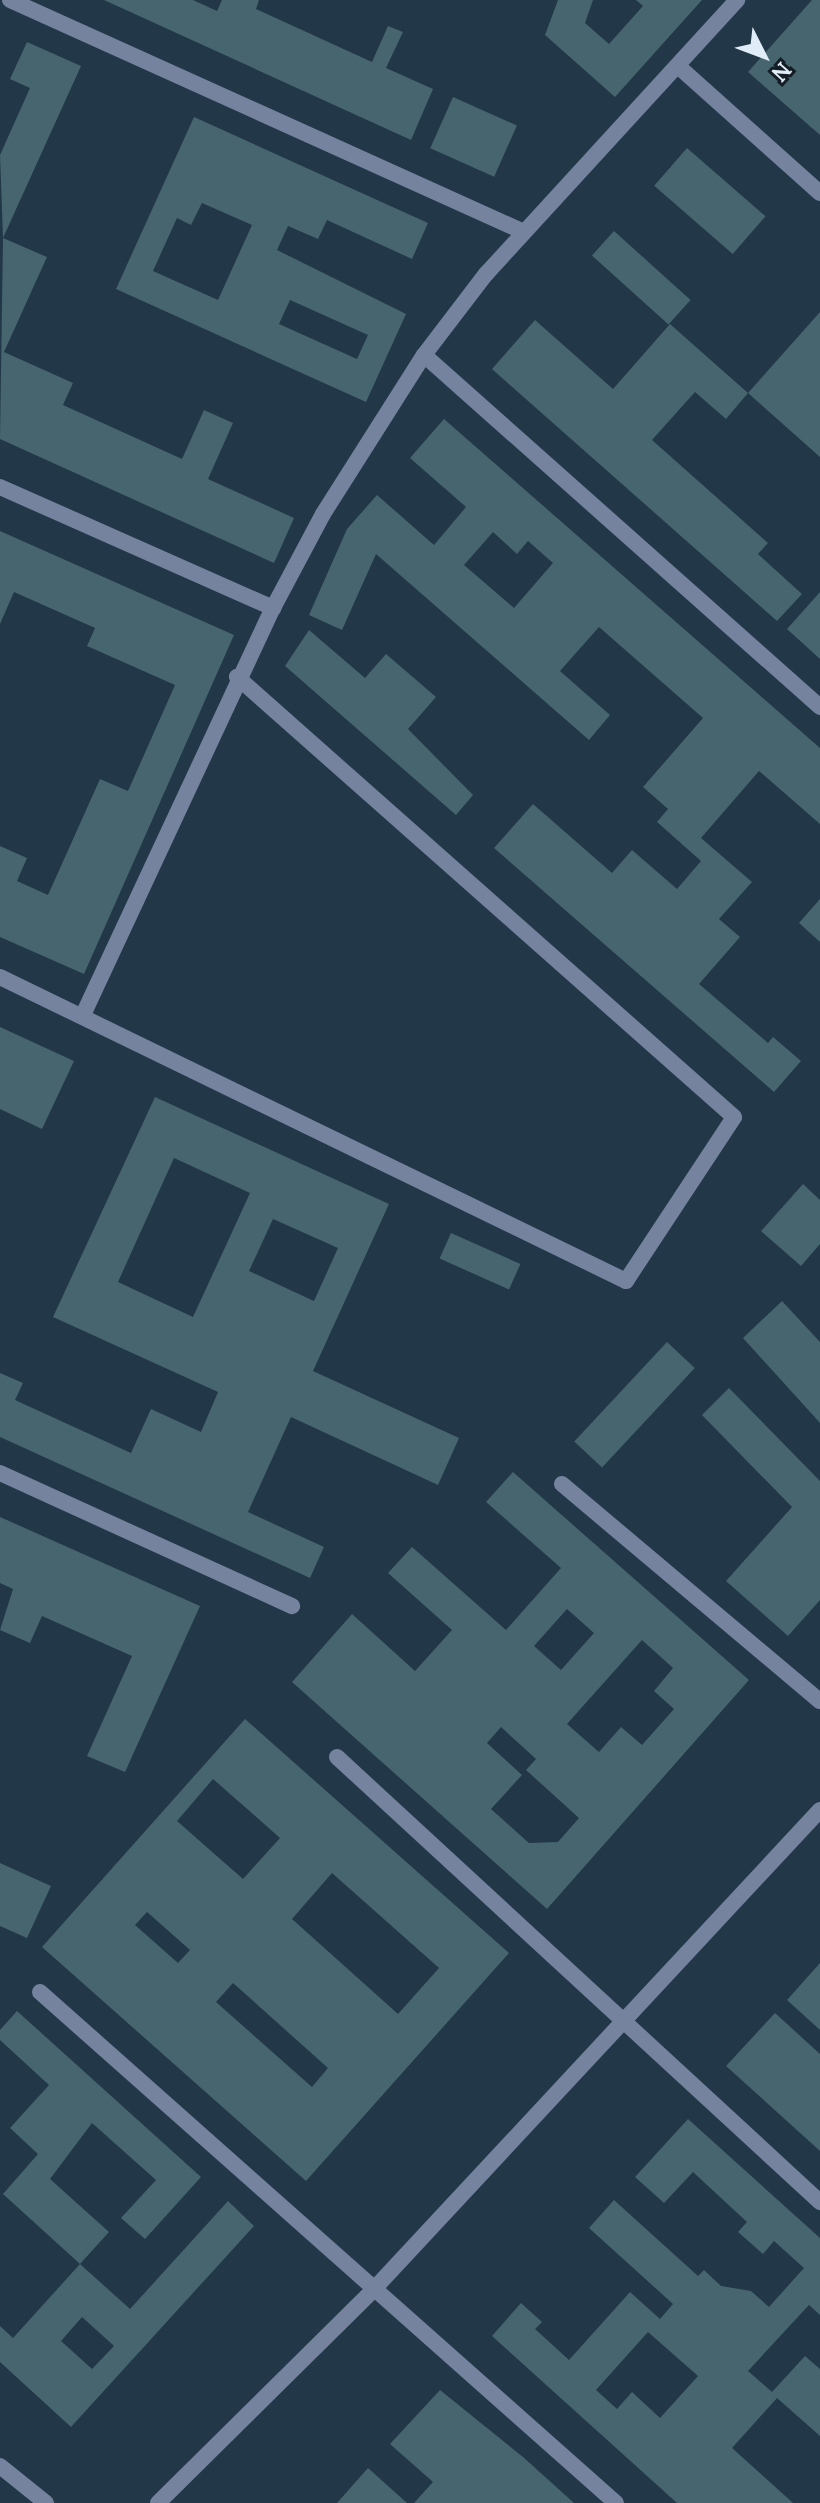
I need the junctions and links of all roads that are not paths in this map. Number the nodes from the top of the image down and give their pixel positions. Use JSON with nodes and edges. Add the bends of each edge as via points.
{"nodes":[{"id":1,"x":10,"y":0,"type":"edge"},
{"id":2,"x":737,"y":0,"type":"edge"},
{"id":3,"x":679,"y":67,"type":"junction"},
{"id":4,"x":820,"y":193,"type":"edge"},
{"id":5,"x":524,"y":232,"type":"junction"},
{"id":6,"x":424,"y":355,"type":"junction"},
{"id":7,"x":0,"y":487,"type":"edge"},
{"id":8,"x":273,"y":608,"type":"junction"},
{"id":9,"x":237,"y":677,"type":"junction"},
{"id":10,"x":820,"y":707,"type":"edge"},
{"id":11,"x":0,"y":977,"type":"edge"},
{"id":12,"x":83,"y":1015,"type":"junction"},
{"id":13,"x":0,"y":1473,"type":"edge"},
{"id":14,"x":562,"y":1484,"type":"dead end"},
{"id":15,"x":292,"y":1606,"type":"dead end"},
{"id":16,"x":820,"y":1701,"type":"edge"},
{"id":17,"x":337,"y":1757,"type":"dead end"},
{"id":18,"x":820,"y":1810,"type":"edge"},
{"id":19,"x":40,"y":1992,"type":"dead end"},
{"id":20,"x":624,"y":2025,"type":"junction"},
{"id":21,"x":820,"y":2202,"type":"edge"},
{"id":22,"x":375,"y":2288,"type":"junction"},
{"id":23,"x":0,"y":2466,"type":"edge"},
{"id":24,"x":46,"y":2503,"type":"edge"},
{"id":25,"x":158,"y":2503,"type":"edge"},
{"id":26,"x":616,"y":2503,"type":"edge"}],
"edges":[{"from":1,"to":5,"type":"street"},
{"from":2,"to":3,"type":"street"},
{"from":3,"to":4,"type":"street"},
{"from":3,"to":5,"type":"street"},
{"from":5,"to":6,"type":"street"},
{"from":6,"to":8,"type":"street","via":[[323,514]]},
{"from":6,"to":10,"type":"street"},
{"from":7,"to":8,"type":"street"},
{"from":8,"to":9,"type":"street"},
{"from":9,"to":12,"type":"street"},
{"from":9,"to":12,"type":"street","via":[[734,1117],[626,1281]]},
{"from":11,"to":12,"type":"street"},
{"from":13,"to":15,"type":"street"},
{"from":14,"to":16,"type":"street"},
{"from":17,"to":20,"type":"street"},
{"from":18,"to":20,"type":"street"},
{"from":19,"to":22,"type":"street"},
{"from":20,"to":21,"type":"street"},
{"from":20,"to":22,"type":"street"},
{"from":22,"to":25,"type":"street"},
{"from":22,"to":26,"type":"street"},
{"from":23,"to":24,"type":"street"}]}
